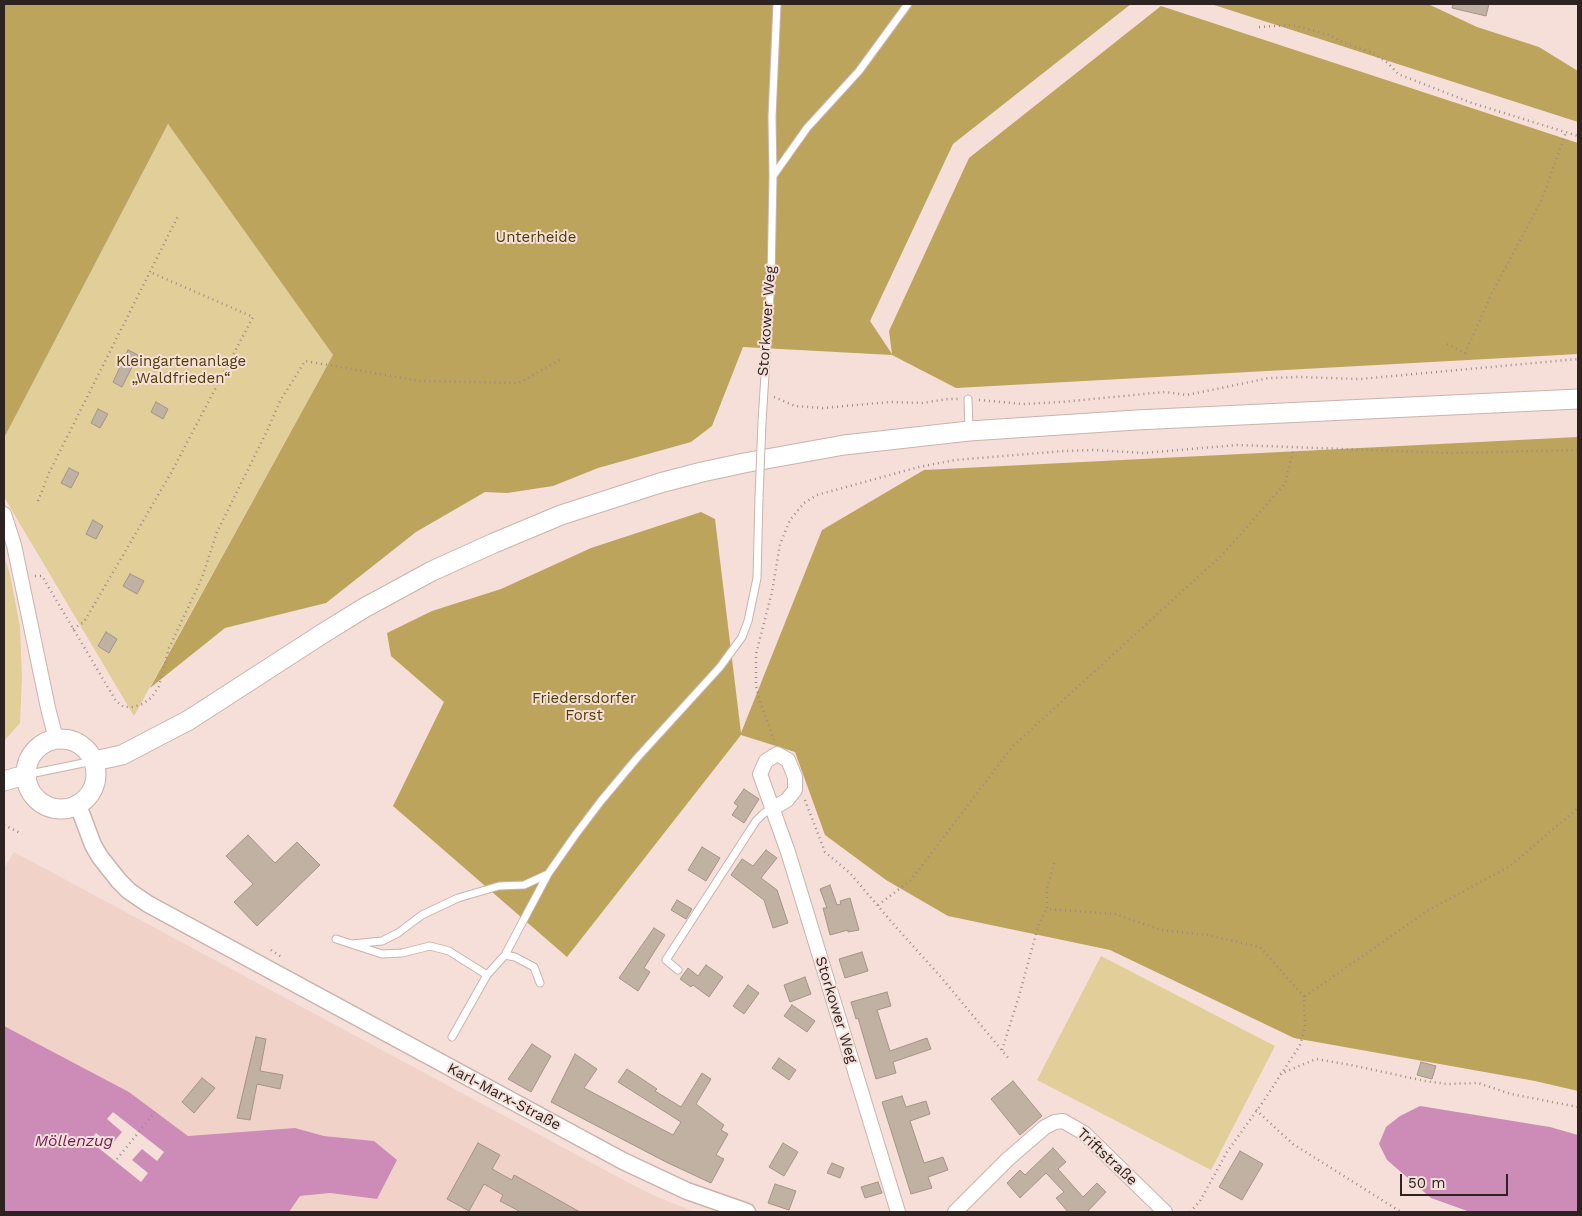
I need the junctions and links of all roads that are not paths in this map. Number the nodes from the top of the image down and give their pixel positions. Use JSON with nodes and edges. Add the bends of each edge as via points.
{"nodes":[{"id":1,"x":777,"y":4,"type":"edge"},
{"id":2,"x":908,"y":4,"type":"edge"},
{"id":3,"x":773,"y":176,"type":"junction"},
{"id":4,"x":968,"y":399,"type":"road end"},
{"id":5,"x":1578,"y":399,"type":"edge"},
{"id":6,"x":969,"y":431,"type":"junction"},
{"id":7,"x":4,"y":514,"type":"edge"},
{"id":8,"x":56,"y":739,"type":"junction"},
{"id":9,"x":94,"y":761,"type":"junction"},
{"id":10,"x":26,"y":774,"type":"junction"},
{"id":11,"x":4,"y":781,"type":"edge"},
{"id":12,"x":78,"y":805,"type":"junction"},
{"id":13,"x":772,"y":808,"type":"junction"},
{"id":14,"x":548,"y":874,"type":"junction"},
{"id":15,"x":336,"y":939,"type":"dead end"},
{"id":16,"x":352,"y":944,"type":"junction"},
{"id":17,"x":505,"y":955,"type":"junction"},
{"id":18,"x":678,"y":970,"type":"dead end"},
{"id":19,"x":487,"y":975,"type":"junction"},
{"id":20,"x":540,"y":983,"type":"dead end"},
{"id":21,"x":452,"y":1036,"type":"dead end"},
{"id":22,"x":747,"y":1212,"type":"edge"},
{"id":23,"x":898,"y":1212,"type":"edge"},
{"id":24,"x":955,"y":1212,"type":"edge"},
{"id":25,"x":1165,"y":1212,"type":"edge"}],
"edges":[{"from":1,"to":3,"type":"lane","name":"Storkower Weg"},
{"from":2,"to":3,"type":"lane","via":[[858,71],[807,128]]},
{"from":3,"to":14,"type":"lane","name":"Storkower Weg","bridge":true,"via":[[757,578],[748,620],[742,637],[720,666],[601,801]]},
{"from":4,"to":6,"type":"lane"},
{"from":5,"to":6,"type":"main road"},
{"from":6,"to":9,"type":"main road","via":[[844,445],[744,463],[660,483],[561,515],[494,542],[408,584],[322,634],[189,720],[122,755]]},
{"from":7,"to":8,"type":"street","via":[[14,545]]},
{"from":8,"to":9,"type":"main road","via":[[79,744]]},
{"from":8,"to":10,"type":"main road","via":[[46,742],[31,755]]},
{"from":9,"to":10,"type":"lane"},
{"from":9,"to":12,"type":"main road","via":[[96,771],[92,791]]},
{"from":10,"to":11,"type":"main road"},
{"from":10,"to":12,"type":"main road","via":[[32,795],[40,803],[59,810]]},
{"from":12,"to":22,"type":"street","name":"Karl-Marx-Straße","via":[[93,845],[108,869],[129,891],[148,904],[623,1161],[687,1191]]},
{"from":13,"to":13,"type":"street","name":"Storkower Weg","via":[[760,774],[766,761],[777,754],[788,760],[795,778],[795,790],[788,800]]},
{"from":13,"to":18,"type":"lane","via":[[756,821],[666,960]]},
{"from":13,"to":23,"type":"street","name":"Storkower Weg"},
{"from":14,"to":16,"type":"lane","via":[[524,885],[499,886],[458,898],[422,915],[398,934],[382,941]]},
{"from":14,"to":17,"type":"lane","name":"Storkower Weg"},
{"from":15,"to":16,"type":"lane"},
{"from":16,"to":19,"type":"lane","via":[[382,954],[430,946],[449,951]]},
{"from":17,"to":19,"type":"lane","name":"Storkower Weg"},
{"from":17,"to":20,"type":"lane","via":[[534,967]]},
{"from":19,"to":21,"type":"lane","name":"Storkower Weg"},
{"from":24,"to":25,"type":"street","name":"Triftstraße","via":[[1045,1127],[1063,1121],[1084,1133]]}]}
